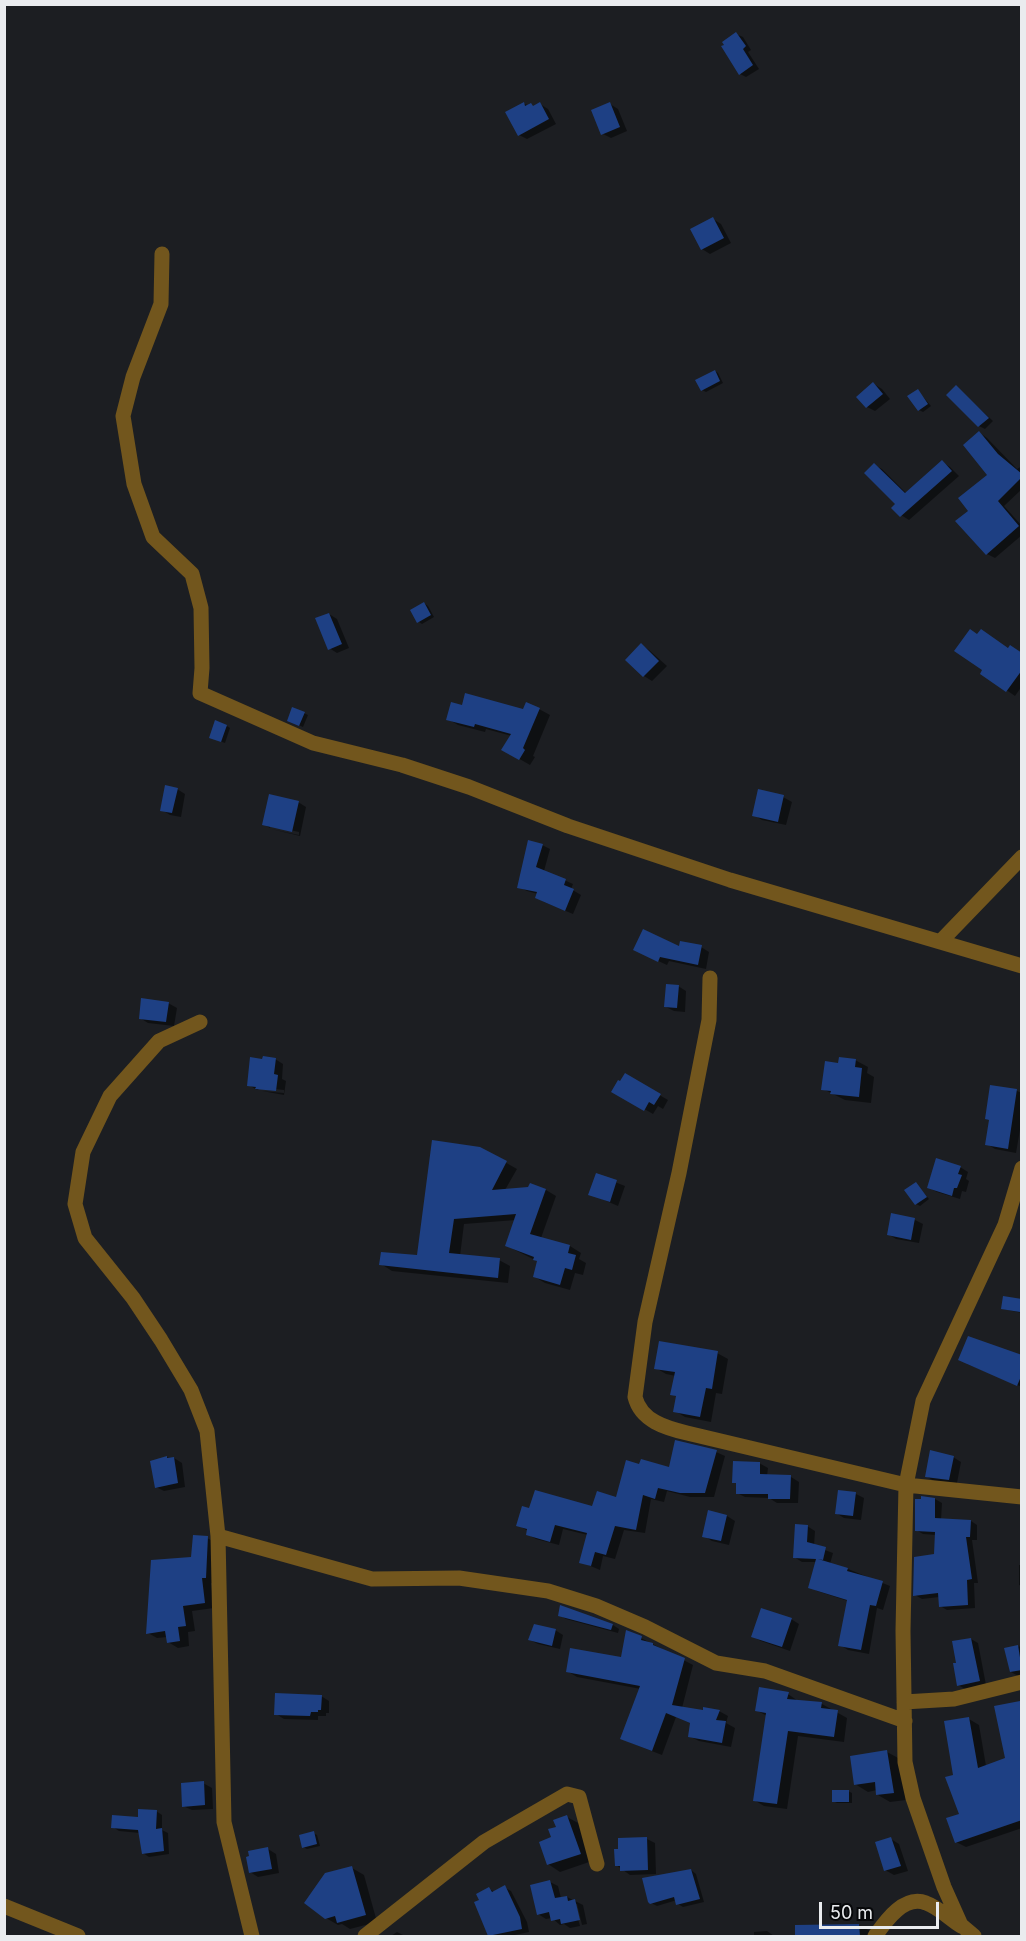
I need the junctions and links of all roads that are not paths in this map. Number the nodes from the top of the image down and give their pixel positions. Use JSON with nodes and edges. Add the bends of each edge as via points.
{"nodes":[{"id":1,"x":162,"y":254,"type":"dead end"},
{"id":2,"x":1022,"y":857,"type":"edge"},
{"id":3,"x":941,"y":941,"type":"junction"},
{"id":4,"x":1022,"y":966,"type":"edge"},
{"id":5,"x":710,"y":978,"type":"dead end"},
{"id":6,"x":200,"y":1022,"type":"dead end"},
{"id":7,"x":1022,"y":1168,"type":"edge"},
{"id":8,"x":906,"y":1485,"type":"junction"},
{"id":9,"x":1022,"y":1497,"type":"edge"},
{"id":10,"x":218,"y":1536,"type":"junction"},
{"id":11,"x":1022,"y":1682,"type":"edge"},
{"id":12,"x":904,"y":1702,"type":"junction"},
{"id":13,"x":905,"y":1721,"type":"junction"},
{"id":14,"x":597,"y":1864,"type":"dead end"},
{"id":15,"x":4,"y":1906,"type":"edge"},
{"id":16,"x":78,"y":1936,"type":"edge"},
{"id":17,"x":252,"y":1936,"type":"edge"},
{"id":18,"x":365,"y":1936,"type":"edge"},
{"id":19,"x":875,"y":1936,"type":"edge"},
{"id":20,"x":974,"y":1936,"type":"edge"}],
"edges":[{"from":1,"to":3,"type":"street","via":[[161,304],[133,377],[123,416],[134,484],[153,537],[192,574],[201,608],[200,693],[313,743],[402,765],[730,880]]},
{"from":2,"to":3,"type":"street"},
{"from":3,"to":4,"type":"street"},
{"from":5,"to":8,"type":"street","via":[[709,1020],[645,1323],[637,1404],[665,1427]]},
{"from":6,"to":10,"type":"street","via":[[159,1041],[110,1096],[83,1152],[75,1204],[85,1238],[133,1298],[191,1390],[207,1431]]},
{"from":7,"to":8,"type":"street","via":[[1005,1225],[923,1401]]},
{"from":8,"to":9,"type":"street"},
{"from":8,"to":12,"type":"street"},
{"from":10,"to":13,"type":"street","via":[[372,1579],[459,1578],[548,1591],[606,1610],[717,1663],[765,1671]]},
{"from":10,"to":17,"type":"street","via":[[224,1822]]},
{"from":11,"to":12,"type":"street","via":[[954,1699]]},
{"from":12,"to":13,"type":"street"},
{"from":13,"to":20,"type":"street","via":[[905,1762],[913,1798],[944,1887],[961,1925]]},
{"from":14,"to":18,"type":"street","via":[[579,1797],[567,1794],[484,1842]]},
{"from":15,"to":16,"type":"street"},
{"from":19,"to":20,"type":"street","via":[[897,1910],[916,1900]]}]}
